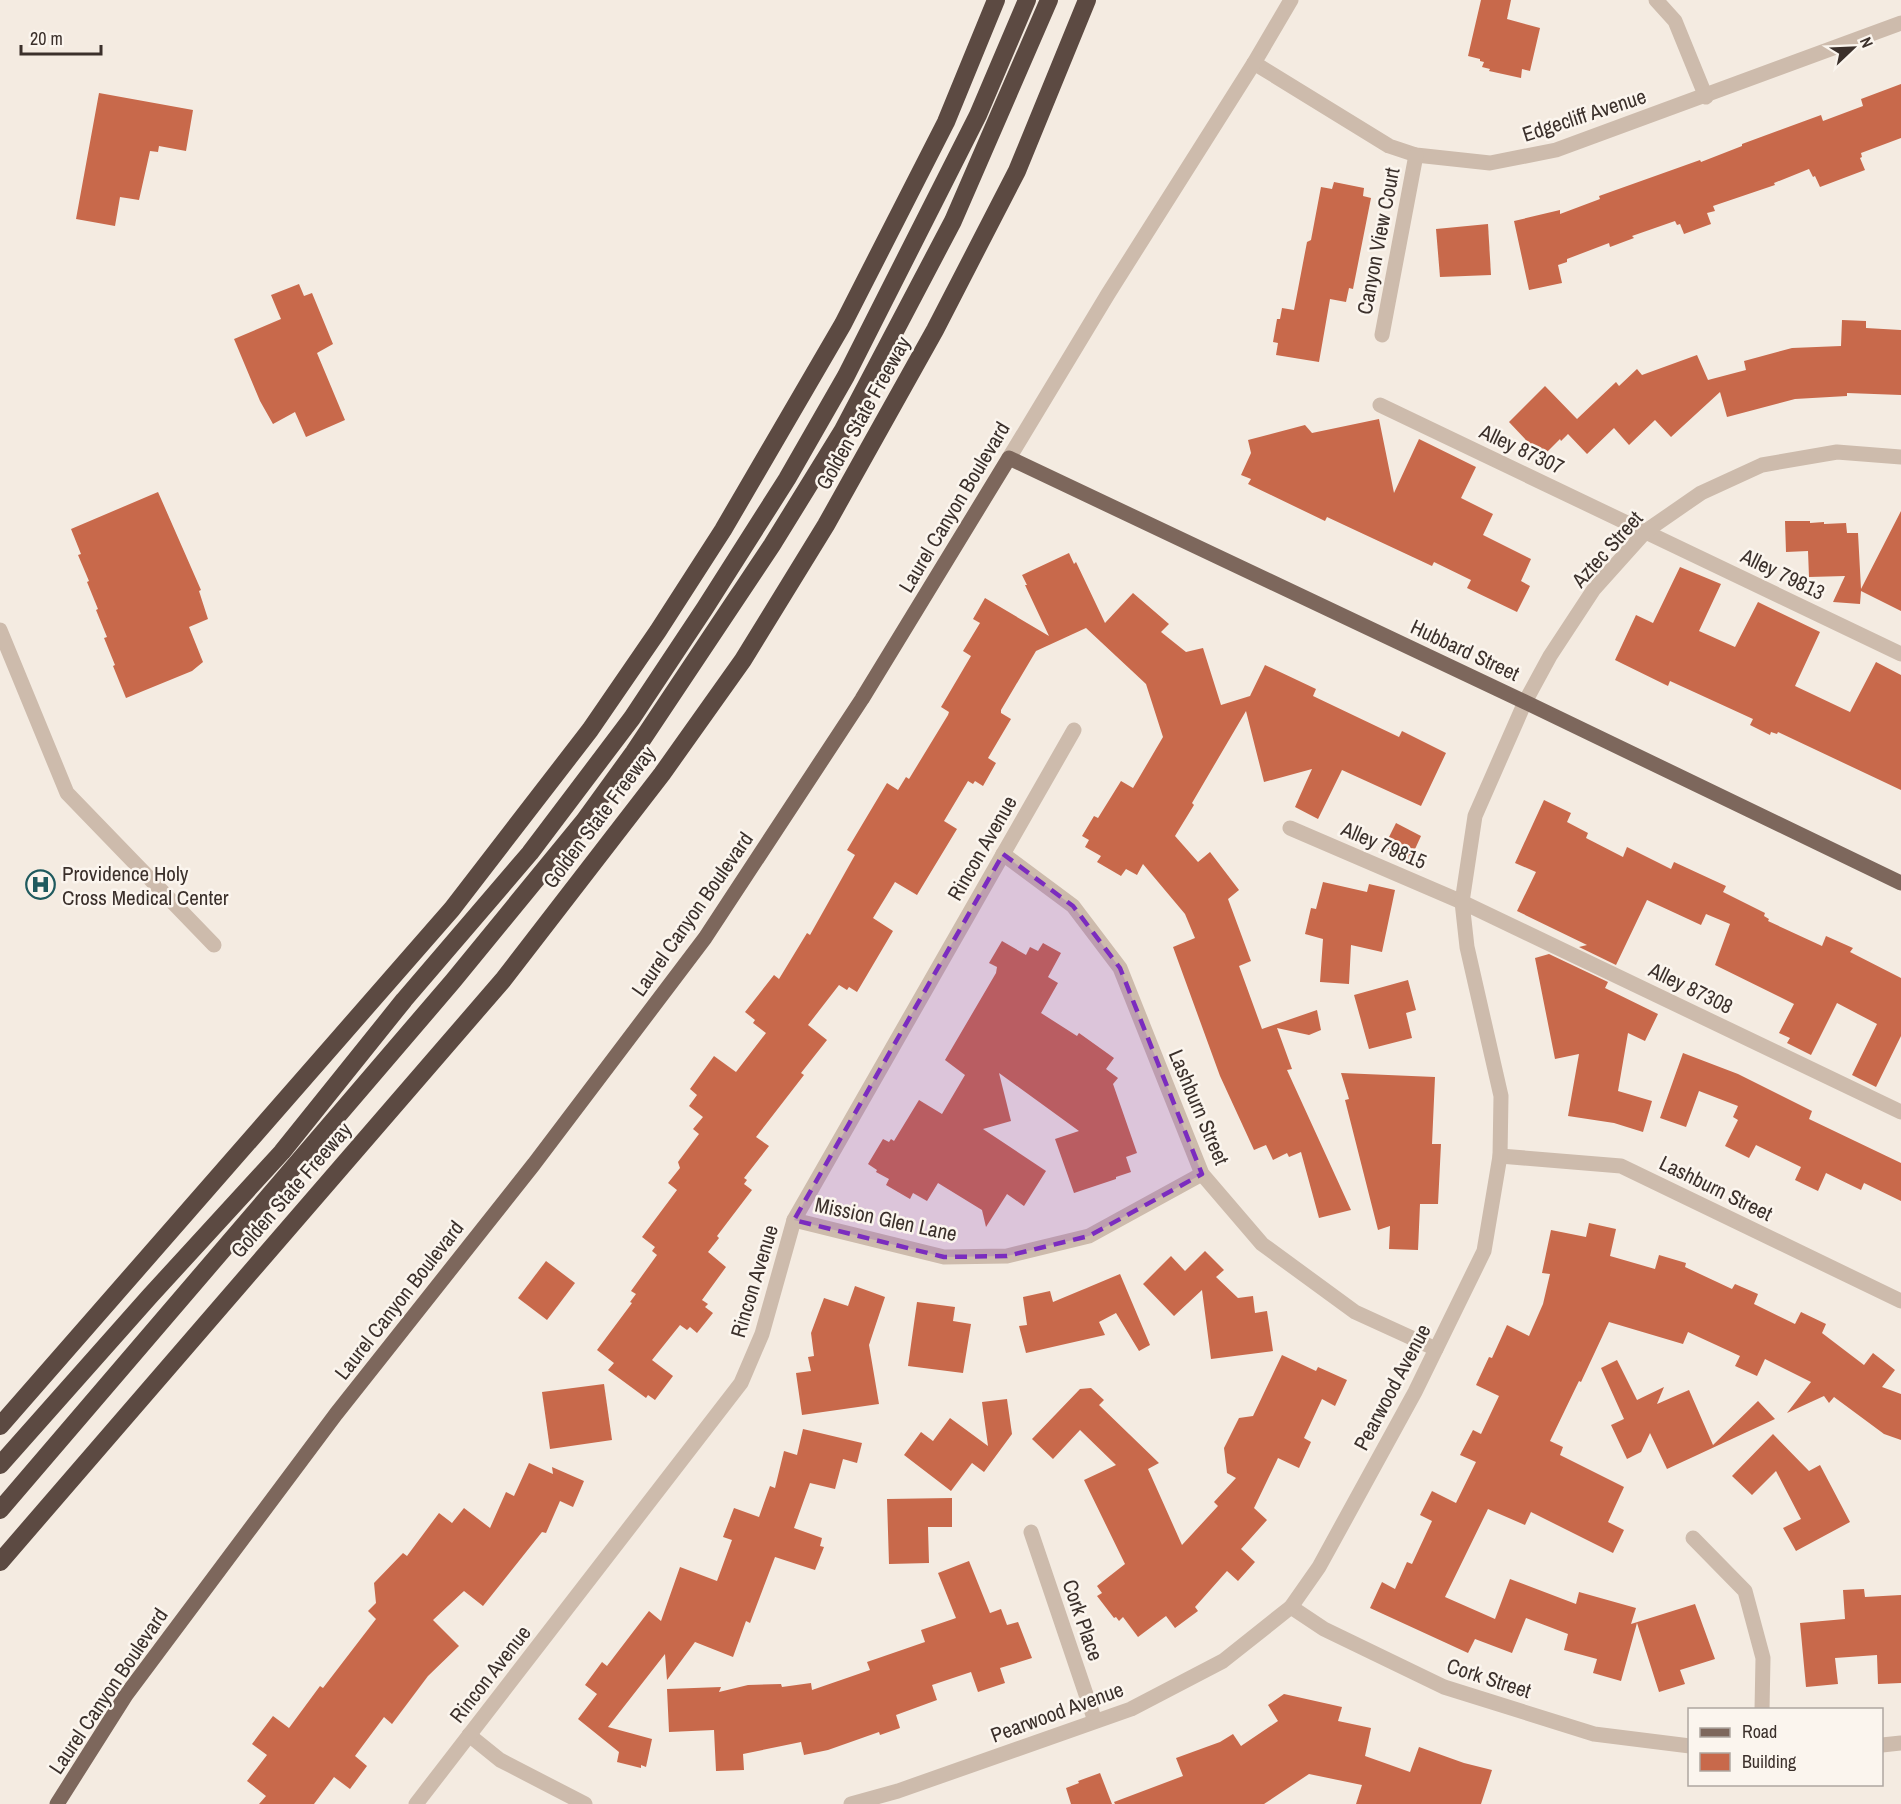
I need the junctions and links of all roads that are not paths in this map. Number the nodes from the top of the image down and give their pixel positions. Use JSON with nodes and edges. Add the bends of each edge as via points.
{"nodes":[{"id":1,"x":996,"y":0,"type":"edge"},
{"id":2,"x":1027,"y":0,"type":"edge"},
{"id":3,"x":1049,"y":0,"type":"edge"},
{"id":4,"x":1087,"y":0,"type":"edge"},
{"id":5,"x":1291,"y":0,"type":"edge"},
{"id":6,"x":1656,"y":0,"type":"edge"},
{"id":7,"x":1901,"y":23,"type":"edge"},
{"id":8,"x":1254,"y":63,"type":"junction"},
{"id":9,"x":1706,"y":97,"type":"junction"},
{"id":10,"x":1416,"y":155,"type":"junction"},
{"id":11,"x":1382,"y":335,"type":"dead end"},
{"id":12,"x":1380,"y":405,"type":"dead end"},
{"id":13,"x":1901,"y":457,"type":"edge"},
{"id":14,"x":1009,"y":458,"type":"junction"},
{"id":15,"x":1646,"y":531,"type":"junction"},
{"id":16,"x":0,"y":630,"type":"edge"},
{"id":17,"x":1901,"y":654,"type":"edge"},
{"id":18,"x":1525,"y":702,"type":"junction"},
{"id":19,"x":1074,"y":730,"type":"dead end"},
{"id":20,"x":1290,"y":828,"type":"dead end"},
{"id":21,"x":1003,"y":854,"type":"junction"},
{"id":22,"x":1901,"y":883,"type":"edge"},
{"id":23,"x":1462,"y":902,"type":"junction"},
{"id":24,"x":214,"y":945,"type":"dead end"},
{"id":25,"x":1901,"y":1112,"type":"edge"},
{"id":26,"x":1500,"y":1156,"type":"junction"},
{"id":27,"x":1202,"y":1174,"type":"junction"},
{"id":28,"x":794,"y":1220,"type":"junction"},
{"id":29,"x":1901,"y":1301,"type":"edge"},
{"id":30,"x":1436,"y":1349,"type":"junction"},
{"id":31,"x":0,"y":1426,"type":"edge"},
{"id":32,"x":0,"y":1465,"type":"edge"},
{"id":33,"x":0,"y":1510,"type":"edge"},
{"id":34,"x":1031,"y":1532,"type":"dead end"},
{"id":35,"x":1693,"y":1538,"type":"dead end"},
{"id":36,"x":0,"y":1562,"type":"edge"},
{"id":37,"x":1291,"y":1607,"type":"junction"},
{"id":38,"x":1762,"y":1708,"type":"edge"},
{"id":39,"x":1095,"y":1721,"type":"junction"},
{"id":40,"x":469,"y":1735,"type":"junction"},
{"id":41,"x":1901,"y":1743,"type":"edge"},
{"id":42,"x":1883,"y":1745,"type":"edge"},
{"id":43,"x":1688,"y":1746,"type":"edge"},
{"id":44,"x":902,"y":1797,"type":"edge"},
{"id":45,"x":57,"y":1804,"type":"edge"},
{"id":46,"x":416,"y":1804,"type":"edge"},
{"id":47,"x":585,"y":1804,"type":"edge"},
{"id":48,"x":851,"y":1804,"type":"edge"}],
"edges":[{"from":1,"to":31,"type":"highway","via":[[945,122],[843,324],[723,530],[590,730],[452,909]]},
{"from":2,"to":32,"type":"highway","via":[[978,115],[846,376],[781,489],[632,718],[530,853],[404,1000],[282,1152]]},
{"from":3,"to":33,"type":"highway","via":[[953,221],[843,430],[772,545],[634,752],[584,821],[453,981]]},
{"from":4,"to":36,"type":"highway","name":"Golden State Freeway","via":[[1017,171],[935,330],[826,525],[743,660],[662,774],[503,980]]},
{"from":5,"to":8,"type":"street","name":"Laurel Canyon Boulevard"},
{"from":6,"to":9,"type":"street","via":[[1675,21]]},
{"from":7,"to":9,"type":"street","name":"Edgecliff Avenue"},
{"from":8,"to":10,"type":"street","name":"Edgecliff Avenue","via":[[1389,146]]},
{"from":8,"to":14,"type":"street","name":"Laurel Canyon Boulevard"},
{"from":9,"to":10,"type":"street","name":"Edgecliff Avenue","via":[[1556,150],[1490,163]]},
{"from":10,"to":11,"type":"street","name":"Canyon View Court"},
{"from":12,"to":15,"type":"street","name":"Alley 87307"},
{"from":13,"to":15,"type":"street","name":"Aztec Street","via":[[1837,452],[1762,465],[1701,493]]},
{"from":14,"to":18,"type":"main road","name":"Hubbard Street"},
{"from":14,"to":45,"type":"main road","name":"Laurel Canyon Boulevard","via":[[862,699],[705,938],[534,1164],[336,1414],[126,1695]]},
{"from":15,"to":17,"type":"street","name":"Alley 79813"},
{"from":15,"to":18,"type":"street","name":"Aztec Street","via":[[1594,589]]},
{"from":16,"to":24,"type":"street","via":[[67,793]]},
{"from":18,"to":22,"type":"main road","name":"Hubbard Street"},
{"from":18,"to":23,"type":"street","name":"Pearwood Avenue","via":[[1475,816]]},
{"from":19,"to":21,"type":"street","name":"Rincon Avenue"},
{"from":20,"to":23,"type":"street","name":"Alley 79815"},
{"from":21,"to":27,"type":"street","name":"Lashburn Street","via":[[1073,906],[1120,968]]},
{"from":21,"to":28,"type":"street","name":"Rincon Avenue"},
{"from":23,"to":25,"type":"street","name":"Alley 87308"},
{"from":23,"to":26,"type":"street","name":"Pearwood Avenue","via":[[1467,947],[1501,1096]]},
{"from":26,"to":29,"type":"street","name":"Lashburn Street","via":[[1622,1166]]},
{"from":26,"to":30,"type":"street","name":"Pearwood Avenue","via":[[1484,1251]]},
{"from":27,"to":28,"type":"street","name":"Mission Glen Lane","via":[[1089,1236],[1007,1256],[944,1257]]},
{"from":27,"to":30,"type":"street","name":"Lashburn Street","via":[[1262,1245],[1355,1312]]},
{"from":28,"to":40,"type":"street","name":"Rincon Avenue","via":[[762,1334],[741,1383]]},
{"from":30,"to":37,"type":"street","name":"Pearwood Avenue","via":[[1319,1567]]},
{"from":34,"to":39,"type":"street","name":"Cork Place"},
{"from":35,"to":38,"type":"street","via":[[1745,1592],[1762,1658]]},
{"from":37,"to":39,"type":"street","name":"Pearwood Avenue","via":[[1223,1661],[1131,1709]]},
{"from":37,"to":43,"type":"street","name":"Cork Street","via":[[1324,1629],[1444,1687],[1594,1734]]},
{"from":39,"to":44,"type":"street","name":"Pearwood Avenue"},
{"from":40,"to":46,"type":"street","name":"Rincon Avenue"},
{"from":40,"to":47,"type":"street","via":[[500,1760]]},
{"from":41,"to":42,"type":"street"},
{"from":44,"to":48,"type":"street","name":"Pearwood Avenue"}]}
